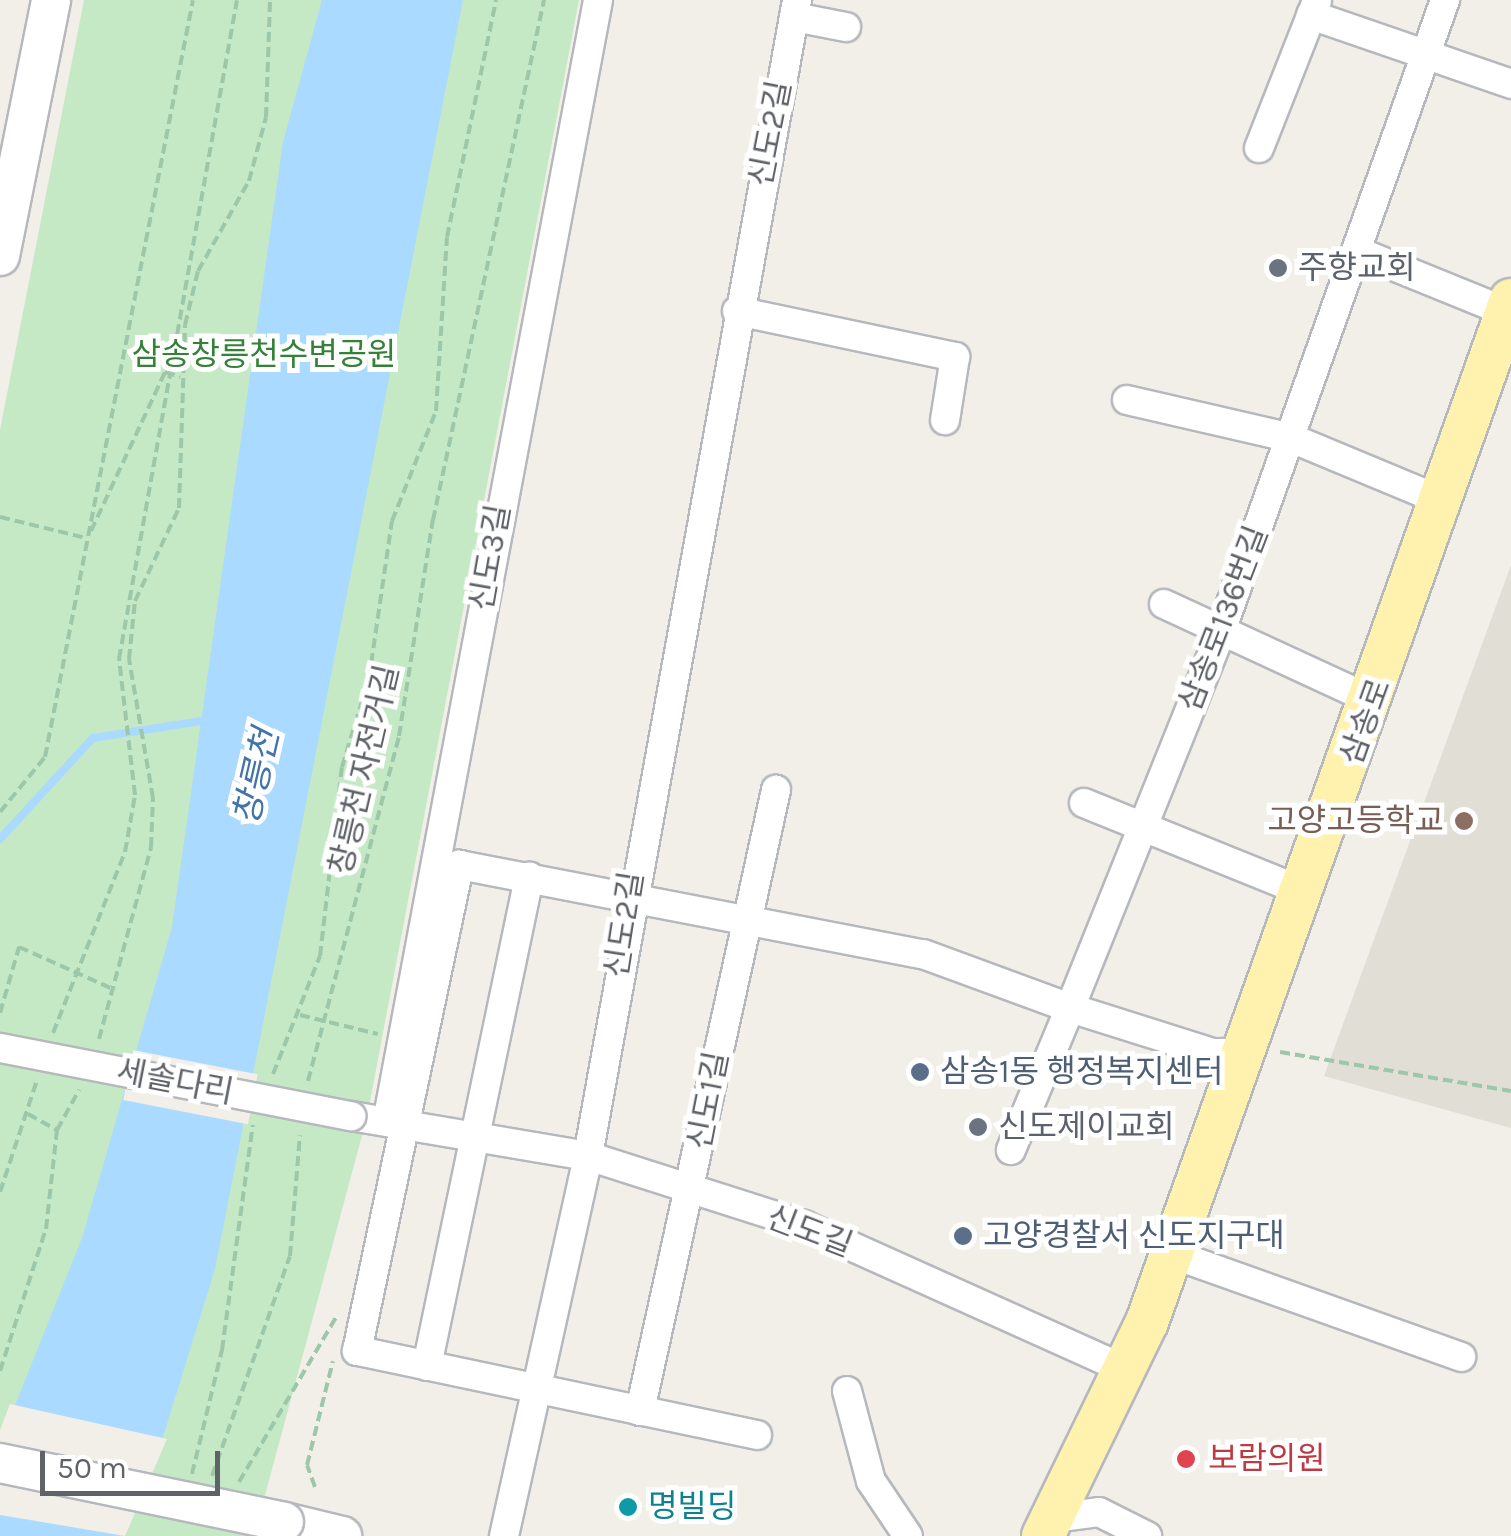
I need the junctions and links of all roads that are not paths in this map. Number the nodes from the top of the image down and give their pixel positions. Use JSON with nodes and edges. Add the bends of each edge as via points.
{"nodes":[{"id":1,"x":50,"y":0,"type":"edge"},
{"id":2,"x":598,"y":0,"type":"edge"},
{"id":3,"x":1445,"y":0,"type":"edge"},
{"id":4,"x":795,"y":8,"type":"edge"},
{"id":5,"x":1314,"y":8,"type":"edge"},
{"id":6,"x":846,"y":26,"type":"dead end"},
{"id":7,"x":1427,"y":53,"type":"junction"},
{"id":8,"x":1511,"y":84,"type":"edge"},
{"id":9,"x":1258,"y":148,"type":"dead end"},
{"id":10,"x":1360,"y":252,"type":"junction"},
{"id":11,"x":0,"y":256,"type":"edge"},
{"id":12,"x":1509,"y":306,"type":"edge"},
{"id":13,"x":737,"y":311,"type":"junction"},
{"id":14,"x":1126,"y":400,"type":"dead end"},
{"id":15,"x":945,"y":420,"type":"dead end"},
{"id":16,"x":1291,"y":438,"type":"junction"},
{"id":17,"x":1442,"y":501,"type":"junction"},
{"id":18,"x":1164,"y":604,"type":"dead end"},
{"id":19,"x":1220,"y":634,"type":"junction"},
{"id":20,"x":1374,"y":701,"type":"junction"},
{"id":21,"x":776,"y":790,"type":"dead end"},
{"id":22,"x":1084,"y":803,"type":"dead end"},
{"id":23,"x":1144,"y":823,"type":"junction"},
{"id":24,"x":529,"y":877,"type":"junction"},
{"id":25,"x":1304,"y":892,"type":"junction"},
{"id":26,"x":628,"y":902,"type":"junction"},
{"id":27,"x":745,"y":922,"type":"junction"},
{"id":28,"x":1070,"y":1008,"type":"junction"},
{"id":29,"x":0,"y":1048,"type":"edge"},
{"id":30,"x":1246,"y":1052,"type":"junction"},
{"id":31,"x":351,"y":1116,"type":"joint"},
{"id":32,"x":399,"y":1119,"type":"junction"},
{"id":33,"x":479,"y":1136,"type":"junction"},
{"id":34,"x":1011,"y":1150,"type":"dead end"},
{"id":35,"x":588,"y":1156,"type":"junction"},
{"id":36,"x":690,"y":1193,"type":"junction"},
{"id":37,"x":1172,"y":1254,"type":"junction"},
{"id":38,"x":1462,"y":1357,"type":"dead end"},
{"id":39,"x":427,"y":1366,"type":"junction"},
{"id":40,"x":1126,"y":1370,"type":"junction"},
{"id":41,"x":531,"y":1389,"type":"junction"},
{"id":42,"x":847,"y":1392,"type":"dead end"},
{"id":43,"x":640,"y":1411,"type":"junction"},
{"id":44,"x":757,"y":1435,"type":"dead end"},
{"id":45,"x":0,"y":1463,"type":"edge"},
{"id":46,"x":1038,"y":1530,"type":"edge"},
{"id":47,"x":342,"y":1536,"type":"edge"},
{"id":48,"x":504,"y":1536,"type":"edge"},
{"id":49,"x":908,"y":1536,"type":"edge"},
{"id":50,"x":1147,"y":1536,"type":"edge"}],
"edges":[{"from":1,"to":11,"type":"main road"},
{"from":2,"to":32,"type":"street","name":"신도3길","via":[[403,1035]]},
{"from":3,"to":7,"type":"street","name":"삼송로136번길"},
{"from":4,"to":6,"type":"street","name":"신도2길"},
{"from":4,"to":13,"type":"street","name":"신도2길"},
{"from":5,"to":7,"type":"street"},
{"from":5,"to":9,"type":"street"},
{"from":7,"to":8,"type":"street"},
{"from":7,"to":10,"type":"street","name":"삼송로136번길"},
{"from":10,"to":12,"type":"street"},
{"from":10,"to":16,"type":"street","name":"삼송로136번길"},
{"from":12,"to":17,"type":"main road","name":"삼송로"},
{"from":13,"to":15,"type":"street","via":[[955,357]]},
{"from":13,"to":26,"type":"street","name":"신도2길"},
{"from":14,"to":16,"type":"street"},
{"from":16,"to":17,"type":"street"},
{"from":16,"to":19,"type":"street","name":"삼송로136번길"},
{"from":17,"to":20,"type":"main road","name":"삼송로"},
{"from":18,"to":19,"type":"street"},
{"from":19,"to":20,"type":"street"},
{"from":19,"to":23,"type":"street","name":"삼송로136번길"},
{"from":20,"to":25,"type":"main road","name":"삼송로"},
{"from":21,"to":27,"type":"street","name":"신도1길"},
{"from":22,"to":23,"type":"street"},
{"from":23,"to":25,"type":"street"},
{"from":23,"to":28,"type":"street","name":"삼송로136번길"},
{"from":24,"to":26,"type":"street"},
{"from":24,"to":32,"type":"street","name":"신도3길","via":[[459,865]]},
{"from":24,"to":33,"type":"street"},
{"from":25,"to":30,"type":"main road","name":"삼송로"},
{"from":26,"to":27,"type":"street"},
{"from":26,"to":35,"type":"street","name":"신도2길"},
{"from":27,"to":28,"type":"street","via":[[924,954]]},
{"from":27,"to":36,"type":"street","name":"신도1길"},
{"from":28,"to":30,"type":"street","via":[[1213,1052]]},
{"from":28,"to":34,"type":"street","name":"삼송로136번길"},
{"from":29,"to":31,"type":"street","name":"세솔다리","bridge":true},
{"from":30,"to":37,"type":"main road","name":"삼송로"},
{"from":31,"to":32,"type":"street","name":"신도길"},
{"from":32,"to":33,"type":"street","name":"신도길"},
{"from":32,"to":39,"type":"street","name":"신도3길","via":[[358,1351]]},
{"from":33,"to":35,"type":"street","name":"신도길"},
{"from":33,"to":39,"type":"street"},
{"from":35,"to":36,"type":"street","name":"신도길"},
{"from":35,"to":41,"type":"street","name":"신도2길"},
{"from":36,"to":40,"type":"street","name":"신도길","via":[[804,1225]]},
{"from":36,"to":43,"type":"street","name":"신도1길"},
{"from":37,"to":38,"type":"street"},
{"from":37,"to":40,"type":"main road","name":"삼송로"},
{"from":39,"to":41,"type":"street"},
{"from":40,"to":46,"type":"main road","name":"삼송로"},
{"from":41,"to":43,"type":"street"},
{"from":41,"to":48,"type":"street","name":"신도2길"},
{"from":42,"to":49,"type":"street","via":[[871,1480]]},
{"from":43,"to":44,"type":"street"},
{"from":45,"to":47,"type":"main road","bridge":true},
{"from":46,"to":50,"type":"street","via":[[1100,1512]]}]}
